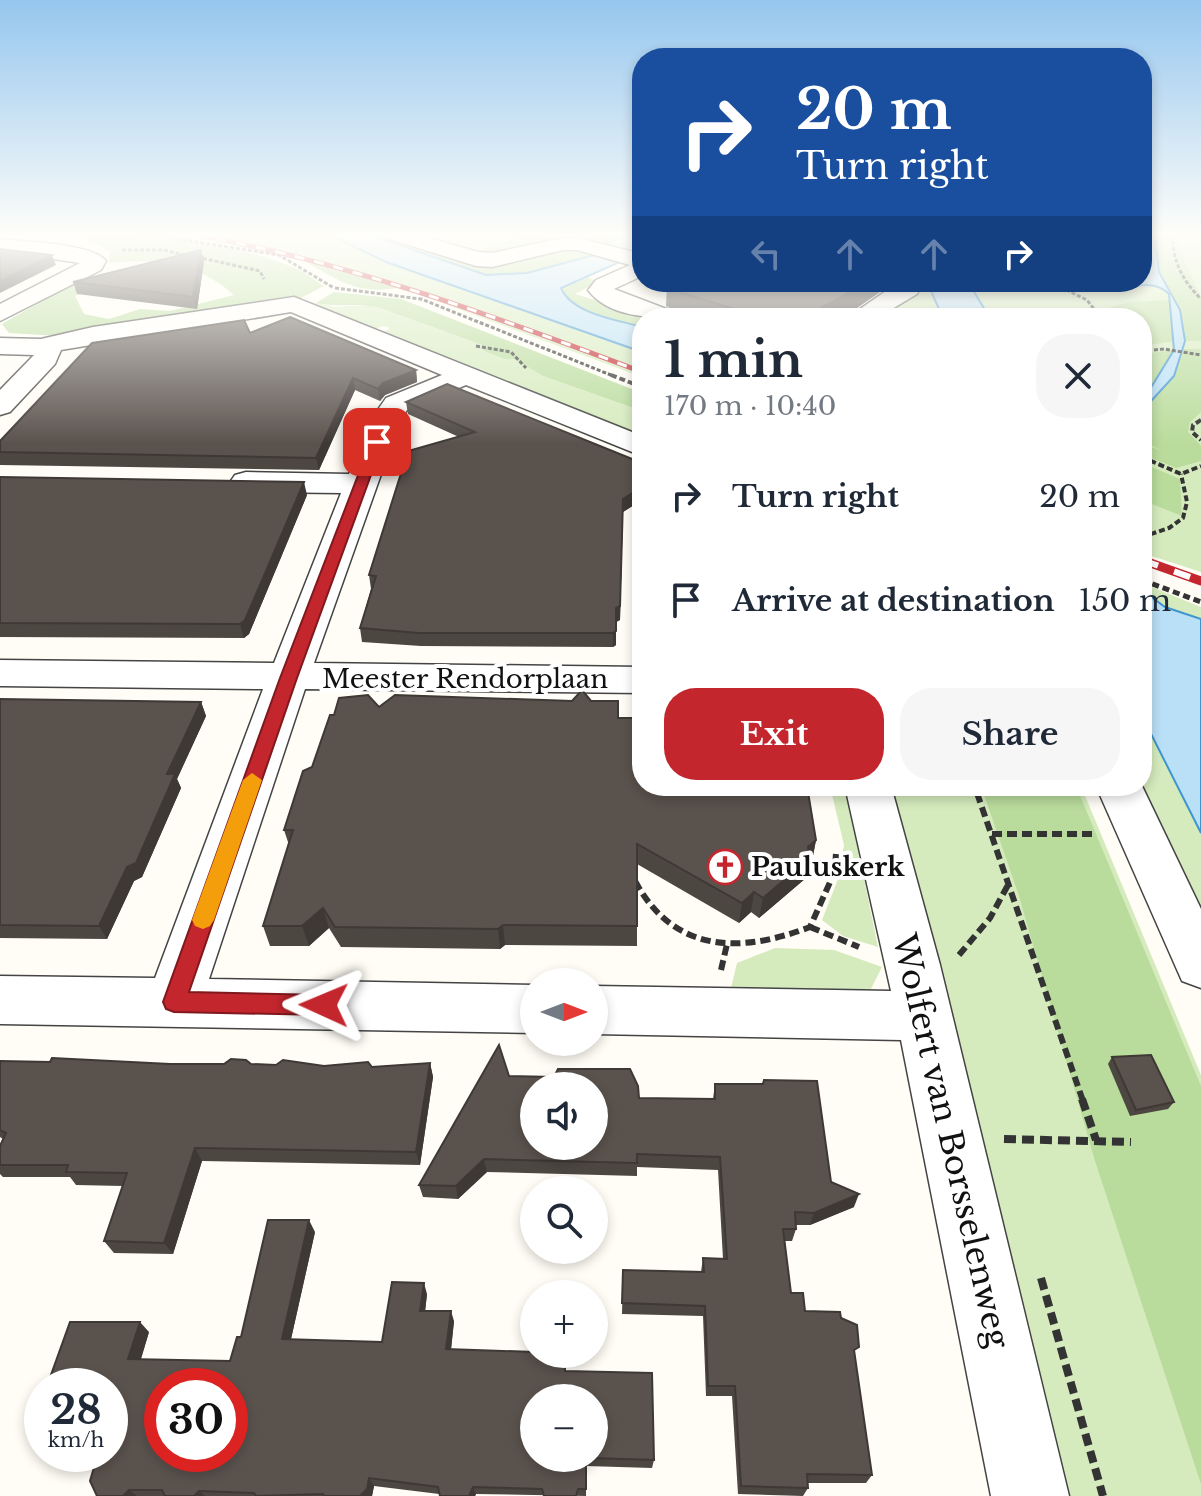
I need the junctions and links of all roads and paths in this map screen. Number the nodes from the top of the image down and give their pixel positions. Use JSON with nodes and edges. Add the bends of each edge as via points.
{"nodes":[{"id":1,"x":436,"y":305,"type":"edge"},
{"id":2,"x":0,"y":346,"type":"edge"},
{"id":3,"x":41,"y":347,"type":"junction"},
{"id":4,"x":1152,"y":350,"type":"edge"},
{"id":5,"x":1201,"y":355,"type":"edge"},
{"id":6,"x":465,"y":361,"type":"junction"},
{"id":7,"x":527,"y":370,"type":"dead end"},
{"id":8,"x":632,"y":383,"type":"edge"},
{"id":9,"x":0,"y":406,"type":"edge"},
{"id":10,"x":1201,"y":420,"type":"edge"},
{"id":11,"x":1201,"y":440,"type":"edge"},
{"id":12,"x":632,"y":442,"type":"edge"},
{"id":13,"x":1152,"y":461,"type":"edge"},
{"id":14,"x":1201,"y":466,"type":"edge"},
{"id":15,"x":1181,"y":474,"type":"junction"},
{"id":16,"x":219,"y":481,"type":"edge"},
{"id":17,"x":360,"y":484,"type":"junction"},
{"id":18,"x":1152,"y":534,"type":"edge"},
{"id":19,"x":1152,"y":583,"type":"edge"},
{"id":20,"x":1201,"y":602,"type":"edge"},
{"id":21,"x":0,"y":673,"type":"edge"},
{"id":22,"x":288,"y":678,"type":"junction"},
{"id":23,"x":632,"y":680,"type":"edge"},
{"id":24,"x":870,"y":796,"type":"edge"},
{"id":25,"x":979,"y":796,"type":"edge"},
{"id":26,"x":1124,"y":796,"type":"edge"},
{"id":27,"x":992,"y":834,"type":"junction"},
{"id":28,"x":1055,"y":834,"type":"dead end"},
{"id":29,"x":837,"y":841,"type":"dead end"},
{"id":30,"x":632,"y":875,"type":"edge"},
{"id":31,"x":1009,"y":884,"type":"junction"},
{"id":32,"x":810,"y":927,"type":"junction"},
{"id":33,"x":849,"y":943,"type":"dead end"},
{"id":34,"x":1201,"y":965,"type":"edge"},
{"id":35,"x":918,"y":990,"type":"junction"},
{"id":36,"x":0,"y":1000,"type":"edge"},
{"id":37,"x":174,"y":1002,"type":"junction"},
{"id":38,"x":520,"y":1009,"type":"edge"},
{"id":39,"x":608,"y":1009,"type":"edge"},
{"id":40,"x":951,"y":1137,"type":"junction"},
{"id":41,"x":1096,"y":1140,"type":"junction"},
{"id":42,"x":1131,"y":1142,"type":"dead end"},
{"id":43,"x":1030,"y":1496,"type":"edge"}],
"edges":[{"from":1,"to":8,"type":"path"},
{"from":2,"to":3,"type":"street"},
{"from":3,"to":6,"type":"street","via":[[108,332],[300,305]]},
{"from":3,"to":9,"type":"street","via":[[48,350],[46,358]]},
{"from":4,"to":5,"type":"path"},
{"from":6,"to":7,"type":"path","via":[[509,351]]},
{"from":6,"to":12,"type":"street"},
{"from":6,"to":17,"type":"street","via":[[396,404]]},
{"from":10,"to":11,"type":"path","via":[[1192,432]]},
{"from":13,"to":15,"type":"path"},
{"from":14,"to":15,"type":"path"},
{"from":15,"to":18,"type":"path","via":[[1187,517]]},
{"from":16,"to":17,"type":"street"},
{"from":17,"to":22,"type":"street"},
{"from":19,"to":20,"type":"path"},
{"from":21,"to":22,"type":"street","name":"Meester Rendorplaan"},
{"from":22,"to":23,"type":"street","name":"Meester Rendorplaan"},
{"from":22,"to":37,"type":"street"},
{"from":24,"to":35,"type":"street","name":"Wolfert van Borsselenweg"},
{"from":25,"to":27,"type":"path"},
{"from":26,"to":34,"type":"street"},
{"from":27,"to":28,"type":"path"},
{"from":27,"to":31,"type":"path"},
{"from":29,"to":32,"type":"path","via":[[835,871]]},
{"from":30,"to":32,"type":"path","via":[[652,910],[672,927],[698,937],[727,944]]},
{"from":31,"to":35,"type":"path","via":[[990,918],[956,959]]},
{"from":31,"to":41,"type":"path"},
{"from":32,"to":33,"type":"path"},
{"from":35,"to":39,"type":"street"},
{"from":35,"to":40,"type":"street","name":"Wolfert van Borsselenweg"},
{"from":36,"to":37,"type":"street"},
{"from":37,"to":38,"type":"street"},
{"from":40,"to":41,"type":"path"},
{"from":40,"to":43,"type":"street","name":"Wolfert van Borsselenweg"},
{"from":41,"to":42,"type":"path"}]}
